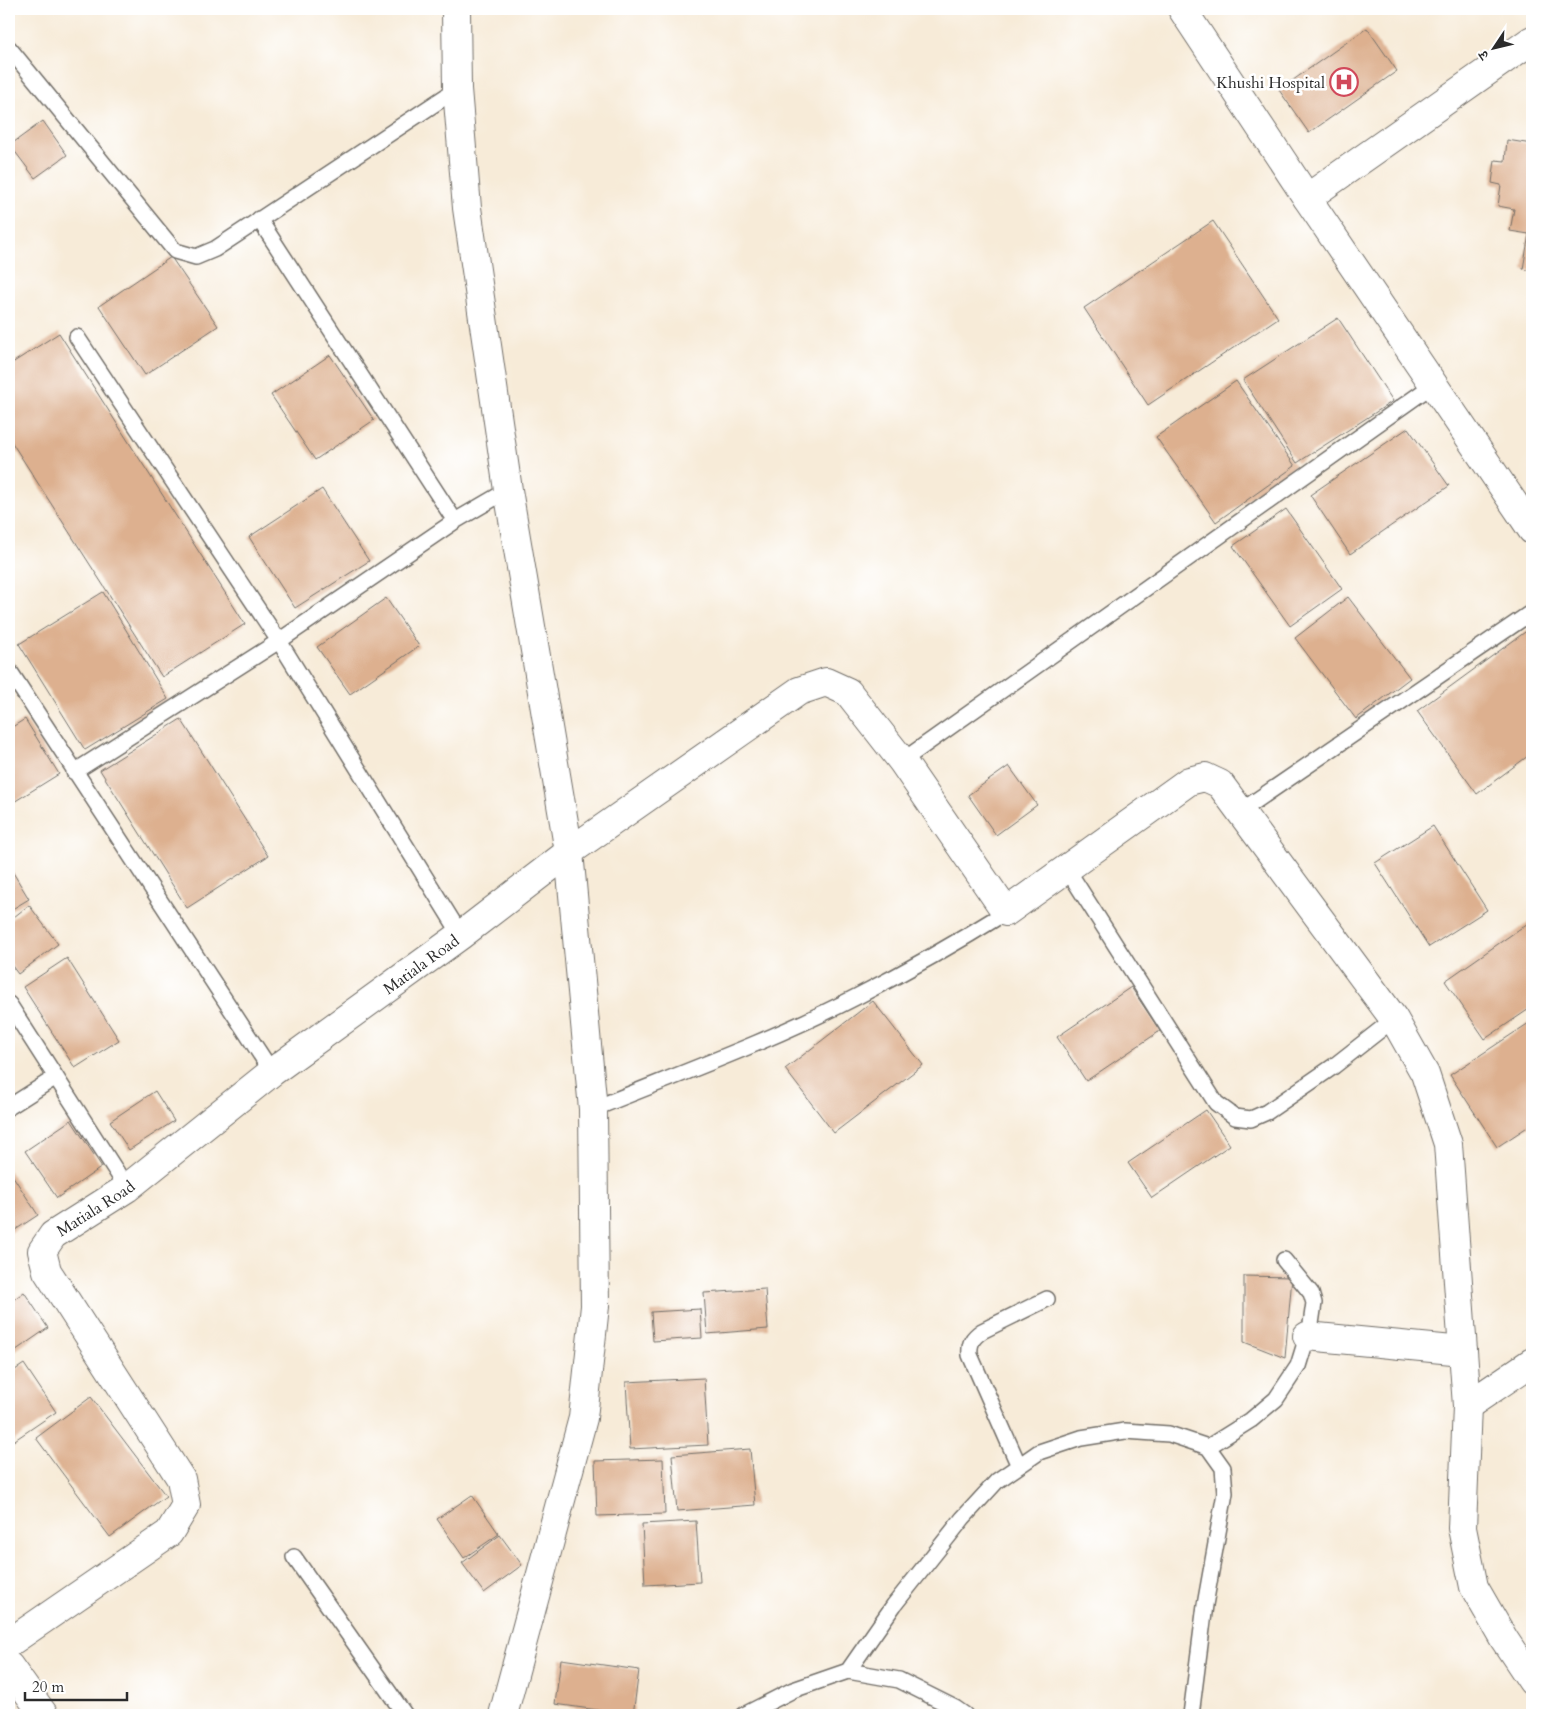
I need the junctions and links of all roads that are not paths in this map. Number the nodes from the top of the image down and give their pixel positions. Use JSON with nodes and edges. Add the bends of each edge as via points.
{"nodes":[{"id":1,"x":456,"y":9,"type":"edge"},
{"id":2,"x":1182,"y":9,"type":"edge"},
{"id":3,"x":1532,"y":40,"type":"edge"},
{"id":4,"x":9,"y":48,"type":"edge"},
{"id":5,"x":457,"y":89,"type":"junction"},
{"id":6,"x":1307,"y":198,"type":"junction"},
{"id":7,"x":259,"y":220,"type":"junction"},
{"id":8,"x":77,"y":337,"type":"dead end"},
{"id":9,"x":1434,"y":384,"type":"junction"},
{"id":10,"x":508,"y":490,"type":"junction"},
{"id":11,"x":455,"y":521,"type":"junction"},
{"id":12,"x":1532,"y":530,"type":"edge"},
{"id":13,"x":1532,"y":612,"type":"edge"},
{"id":14,"x":279,"y":641,"type":"junction"},
{"id":15,"x":9,"y":670,"type":"edge"},
{"id":16,"x":902,"y":761,"type":"junction"},
{"id":17,"x":74,"y":772,"type":"junction"},
{"id":18,"x":1241,"y":811,"type":"junction"},
{"id":19,"x":569,"y":852,"type":"junction"},
{"id":20,"x":1067,"y":869,"type":"junction"},
{"id":21,"x":1006,"y":912,"type":"junction"},
{"id":22,"x":461,"y":935,"type":"junction"},
{"id":23,"x":9,"y":1004,"type":"edge"},
{"id":24,"x":1394,"y":1019,"type":"junction"},
{"id":25,"x":272,"y":1072,"type":"junction"},
{"id":26,"x":56,"y":1077,"type":"junction"},
{"id":27,"x":9,"y":1107,"type":"edge"},
{"id":28,"x":593,"y":1109,"type":"junction"},
{"id":29,"x":127,"y":1188,"type":"junction"},
{"id":30,"x":1284,"y":1260,"type":"dead end"},
{"id":31,"x":1047,"y":1299,"type":"dead end"},
{"id":32,"x":1307,"y":1336,"type":"junction"},
{"id":33,"x":1463,"y":1351,"type":"junction"},
{"id":34,"x":1532,"y":1362,"type":"edge"},
{"id":35,"x":1467,"y":1406,"type":"junction"},
{"id":36,"x":1208,"y":1447,"type":"junction"},
{"id":37,"x":1019,"y":1466,"type":"junction"},
{"id":38,"x":294,"y":1557,"type":"dead end"},
{"id":39,"x":9,"y":1643,"type":"edge"},
{"id":40,"x":9,"y":1666,"type":"edge"},
{"id":41,"x":848,"y":1671,"type":"junction"},
{"id":42,"x":1532,"y":1681,"type":"edge"},
{"id":43,"x":44,"y":1715,"type":"edge"},
{"id":44,"x":405,"y":1715,"type":"edge"},
{"id":45,"x":503,"y":1715,"type":"edge"},
{"id":46,"x":744,"y":1715,"type":"edge"},
{"id":47,"x":965,"y":1715,"type":"edge"},
{"id":48,"x":1191,"y":1715,"type":"edge"}],
"edges":[{"from":1,"to":5,"type":"street"},
{"from":2,"to":6,"type":"street"},
{"from":3,"to":6,"type":"street"},
{"from":4,"to":7,"type":"lane","via":[[175,251],[196,257],[215,249]]},
{"from":5,"to":7,"type":"lane"},
{"from":5,"to":10,"type":"street","via":[[466,208]]},
{"from":6,"to":9,"type":"street"},
{"from":7,"to":11,"type":"lane"},
{"from":8,"to":14,"type":"lane"},
{"from":9,"to":12,"type":"street"},
{"from":9,"to":16,"type":"lane"},
{"from":10,"to":11,"type":"lane"},
{"from":10,"to":19,"type":"street"},
{"from":11,"to":14,"type":"lane"},
{"from":13,"to":18,"type":"lane"},
{"from":14,"to":17,"type":"lane"},
{"from":14,"to":22,"type":"lane"},
{"from":15,"to":17,"type":"lane"},
{"from":16,"to":19,"type":"street","name":"Matiala Road","via":[[848,692],[826,682],[799,691]]},
{"from":16,"to":21,"type":"street","name":"Matiala Road"},
{"from":17,"to":25,"type":"lane"},
{"from":18,"to":20,"type":"street","via":[[1220,784],[1205,777],[1189,780]]},
{"from":18,"to":24,"type":"street"},
{"from":19,"to":22,"type":"street","name":"Matiala Road"},
{"from":19,"to":28,"type":"street"},
{"from":20,"to":21,"type":"street"},
{"from":20,"to":24,"type":"lane","via":[[1216,1103],[1235,1118],[1251,1119],[1268,1112]]},
{"from":21,"to":28,"type":"lane","via":[[857,997],[761,1041]]},
{"from":22,"to":25,"type":"street","name":"Matiala Road"},
{"from":23,"to":26,"type":"lane"},
{"from":24,"to":33,"type":"street","via":[[1425,1074],[1448,1144]]},
{"from":25,"to":29,"type":"street","name":"Matiala Road"},
{"from":26,"to":27,"type":"lane"},
{"from":26,"to":29,"type":"lane"},
{"from":28,"to":45,"type":"street","via":[[595,1306],[584,1418]]},
{"from":29,"to":39,"type":"street","name":"Matiala Road","via":[[53,1236],[42,1251],[47,1271],[181,1478],[186,1505],[169,1533]]},
{"from":30,"to":32,"type":"lane","via":[[1311,1293],[1314,1303]]},
{"from":31,"to":37,"type":"lane","via":[[982,1331],[969,1344],[970,1355]]},
{"from":32,"to":33,"type":"street"},
{"from":32,"to":36,"type":"lane","via":[[1298,1366],[1276,1399],[1251,1420]]},
{"from":33,"to":35,"type":"street"},
{"from":34,"to":35,"type":"street"},
{"from":35,"to":42,"type":"street","via":[[1462,1528],[1474,1588]]},
{"from":36,"to":37,"type":"lane","via":[[1169,1434],[1125,1431],[1081,1438],[1056,1446],[1039,1452]]},
{"from":36,"to":48,"type":"lane","via":[[1223,1468],[1226,1493],[1205,1605]]},
{"from":37,"to":41,"type":"lane","via":[[998,1481],[963,1518]]},
{"from":38,"to":44,"type":"lane"},
{"from":40,"to":43,"type":"street"},
{"from":41,"to":46,"type":"lane","via":[[794,1690]]},
{"from":41,"to":47,"type":"lane","via":[[899,1680]]}]}
